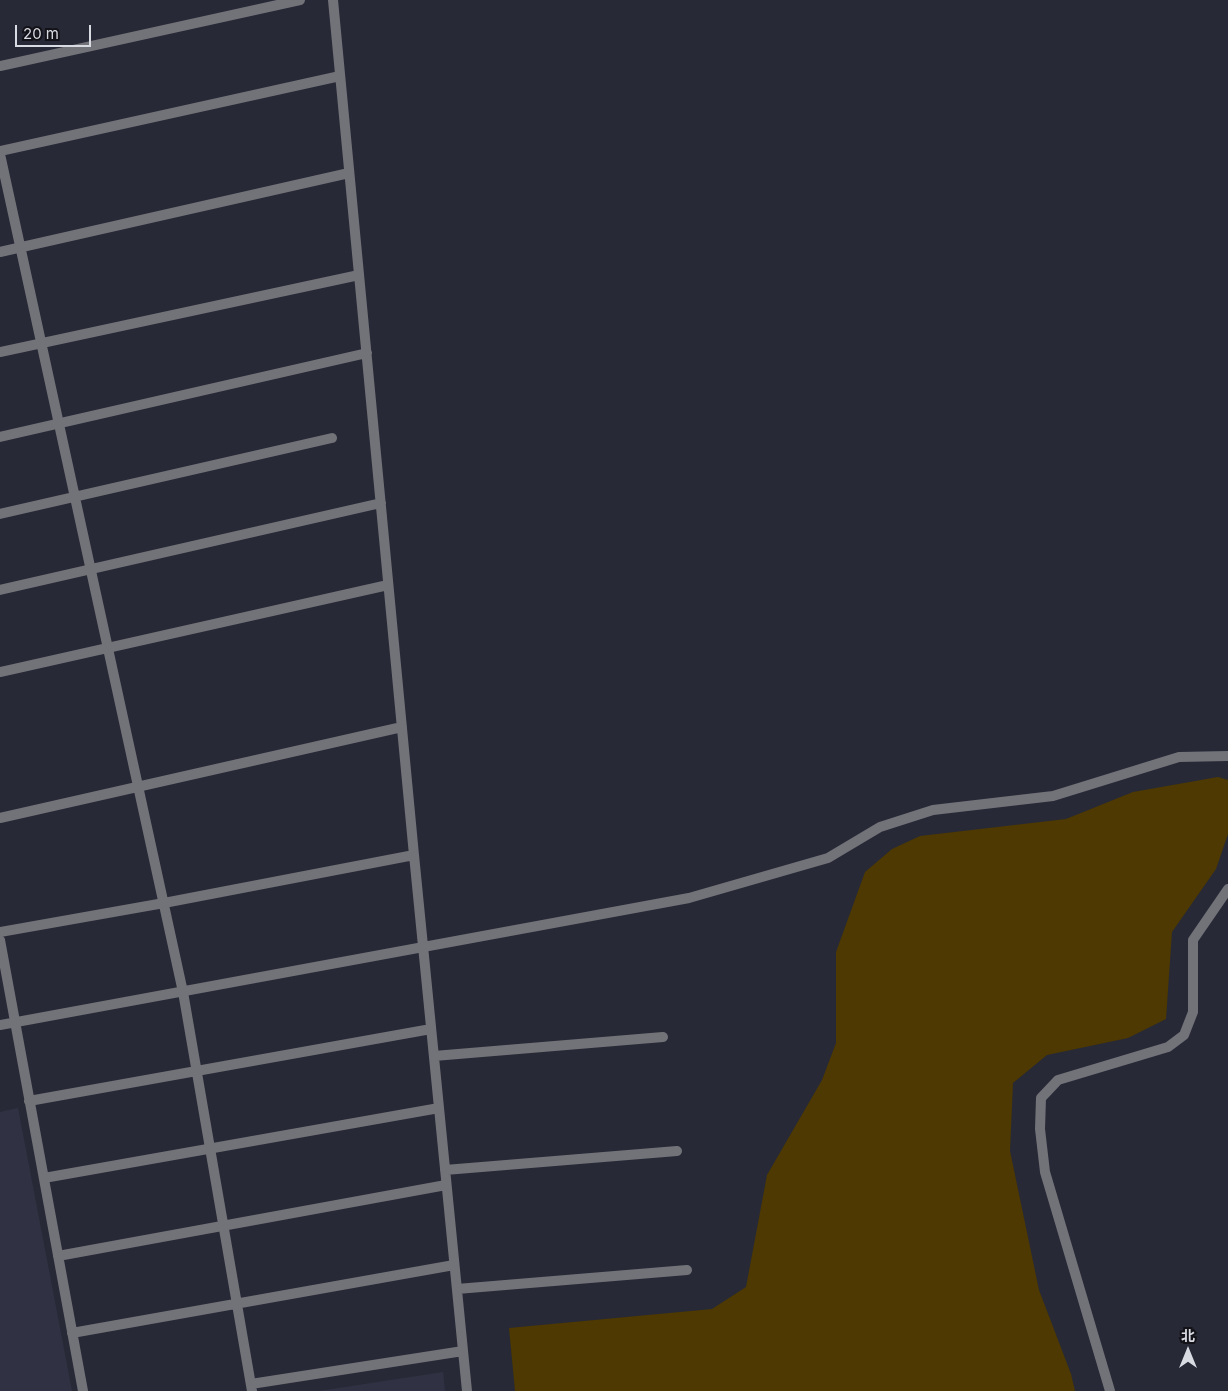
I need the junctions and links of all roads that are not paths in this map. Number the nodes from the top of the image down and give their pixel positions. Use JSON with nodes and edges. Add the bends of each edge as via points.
{"nodes":[{"id":1,"x":300,"y":0,"type":"edge"},
{"id":2,"x":333,"y":0,"type":"edge"},
{"id":3,"x":0,"y":66,"type":"edge"},
{"id":4,"x":340,"y":76,"type":"junction"},
{"id":5,"x":0,"y":152,"type":"edge"},
{"id":6,"x":349,"y":173,"type":"junction"},
{"id":7,"x":3,"y":185,"type":"edge"},
{"id":8,"x":20,"y":247,"type":"junction"},
{"id":9,"x":0,"y":252,"type":"edge"},
{"id":10,"x":359,"y":275,"type":"junction"},
{"id":11,"x":42,"y":343,"type":"junction"},
{"id":12,"x":0,"y":352,"type":"edge"},
{"id":13,"x":366,"y":353,"type":"junction"},
{"id":14,"x":59,"y":424,"type":"junction"},
{"id":15,"x":0,"y":437,"type":"edge"},
{"id":16,"x":332,"y":438,"type":"dead end"},
{"id":17,"x":75,"y":497,"type":"junction"},
{"id":18,"x":381,"y":503,"type":"junction"},
{"id":19,"x":0,"y":514,"type":"edge"},
{"id":20,"x":91,"y":570,"type":"junction"},
{"id":21,"x":388,"y":584,"type":"junction"},
{"id":22,"x":0,"y":590,"type":"edge"},
{"id":23,"x":108,"y":648,"type":"junction"},
{"id":24,"x":0,"y":672,"type":"edge"},
{"id":25,"x":402,"y":727,"type":"junction"},
{"id":26,"x":1228,"y":756,"type":"edge"},
{"id":27,"x":138,"y":787,"type":"junction"},
{"id":28,"x":0,"y":818,"type":"edge"},
{"id":29,"x":414,"y":855,"type":"junction"},
{"id":30,"x":1228,"y":889,"type":"edge"},
{"id":31,"x":164,"y":903,"type":"junction"},
{"id":32,"x":0,"y":932,"type":"edge"},
{"id":33,"x":0,"y":940,"type":"edge"},
{"id":34,"x":423,"y":948,"type":"junction"},
{"id":35,"x":183,"y":992,"type":"junction"},
{"id":36,"x":15,"y":1022,"type":"junction"},
{"id":37,"x":0,"y":1025,"type":"edge"},
{"id":38,"x":431,"y":1029,"type":"junction"},
{"id":39,"x":662,"y":1037,"type":"dead end"},
{"id":40,"x":434,"y":1056,"type":"junction"},
{"id":41,"x":197,"y":1071,"type":"junction"},
{"id":42,"x":30,"y":1101,"type":"junction"},
{"id":43,"x":439,"y":1108,"type":"junction"},
{"id":44,"x":210,"y":1148,"type":"junction"},
{"id":45,"x":677,"y":1152,"type":"dead end"},
{"id":46,"x":445,"y":1170,"type":"junction"},
{"id":47,"x":44,"y":1178,"type":"junction"},
{"id":48,"x":446,"y":1186,"type":"junction"},
{"id":49,"x":223,"y":1226,"type":"junction"},
{"id":50,"x":58,"y":1256,"type":"junction"},
{"id":51,"x":454,"y":1265,"type":"junction"},
{"id":52,"x":687,"y":1270,"type":"dead end"},
{"id":53,"x":456,"y":1289,"type":"junction"},
{"id":54,"x":237,"y":1304,"type":"junction"},
{"id":55,"x":72,"y":1333,"type":"junction"},
{"id":56,"x":463,"y":1351,"type":"junction"},
{"id":57,"x":251,"y":1388,"type":"edge"},
{"id":58,"x":83,"y":1391,"type":"edge"},
{"id":59,"x":467,"y":1391,"type":"edge"},
{"id":60,"x":1110,"y":1391,"type":"edge"}],
"edges":[{"from":1,"to":3,"type":"street"},
{"from":2,"to":4,"type":"street"},
{"from":4,"to":5,"type":"street"},
{"from":4,"to":6,"type":"street"},
{"from":5,"to":7,"type":"street"},
{"from":6,"to":8,"type":"street"},
{"from":6,"to":10,"type":"street"},
{"from":7,"to":8,"type":"street"},
{"from":8,"to":9,"type":"street"},
{"from":8,"to":11,"type":"street"},
{"from":10,"to":11,"type":"street"},
{"from":10,"to":13,"type":"street"},
{"from":11,"to":12,"type":"street"},
{"from":11,"to":14,"type":"street"},
{"from":13,"to":14,"type":"street"},
{"from":13,"to":18,"type":"street"},
{"from":14,"to":15,"type":"street"},
{"from":14,"to":17,"type":"street"},
{"from":16,"to":17,"type":"street"},
{"from":17,"to":19,"type":"street"},
{"from":17,"to":20,"type":"street"},
{"from":18,"to":20,"type":"street"},
{"from":18,"to":21,"type":"street"},
{"from":20,"to":22,"type":"street"},
{"from":20,"to":23,"type":"street"},
{"from":21,"to":23,"type":"street"},
{"from":21,"to":25,"type":"street"},
{"from":23,"to":24,"type":"street"},
{"from":23,"to":27,"type":"street"},
{"from":25,"to":27,"type":"street"},
{"from":25,"to":29,"type":"street"},
{"from":26,"to":34,"type":"street","via":[[1179,757],[1053,796],[933,810],[880,828],[828,858],[690,898]]},
{"from":27,"to":28,"type":"street"},
{"from":27,"to":31,"type":"street"},
{"from":29,"to":31,"type":"street"},
{"from":29,"to":34,"type":"street"},
{"from":30,"to":60,"type":"street","via":[[1193,940],[1193,1012],[1184,1035],[1168,1047],[1058,1080],[1041,1098],[1040,1129],[1045,1172]]},
{"from":31,"to":32,"type":"street"},
{"from":31,"to":35,"type":"street"},
{"from":33,"to":36,"type":"street"},
{"from":34,"to":35,"type":"street"},
{"from":34,"to":38,"type":"street"},
{"from":35,"to":36,"type":"street"},
{"from":35,"to":41,"type":"street"},
{"from":36,"to":37,"type":"street"},
{"from":36,"to":42,"type":"street"},
{"from":38,"to":40,"type":"street"},
{"from":38,"to":41,"type":"street"},
{"from":39,"to":40,"type":"street"},
{"from":40,"to":43,"type":"street"},
{"from":41,"to":42,"type":"street"},
{"from":41,"to":44,"type":"street"},
{"from":42,"to":47,"type":"street"},
{"from":43,"to":44,"type":"street"},
{"from":43,"to":46,"type":"street"},
{"from":44,"to":47,"type":"street"},
{"from":44,"to":49,"type":"street"},
{"from":45,"to":46,"type":"street"},
{"from":46,"to":48,"type":"street"},
{"from":47,"to":50,"type":"street"},
{"from":48,"to":49,"type":"street"},
{"from":48,"to":51,"type":"street"},
{"from":49,"to":50,"type":"street"},
{"from":49,"to":54,"type":"street"},
{"from":50,"to":55,"type":"street"},
{"from":51,"to":53,"type":"street"},
{"from":51,"to":54,"type":"street"},
{"from":52,"to":53,"type":"street"},
{"from":53,"to":56,"type":"street"},
{"from":54,"to":55,"type":"street"},
{"from":54,"to":57,"type":"street"},
{"from":55,"to":58,"type":"street"},
{"from":56,"to":57,"type":"street"},
{"from":56,"to":59,"type":"street"}]}
